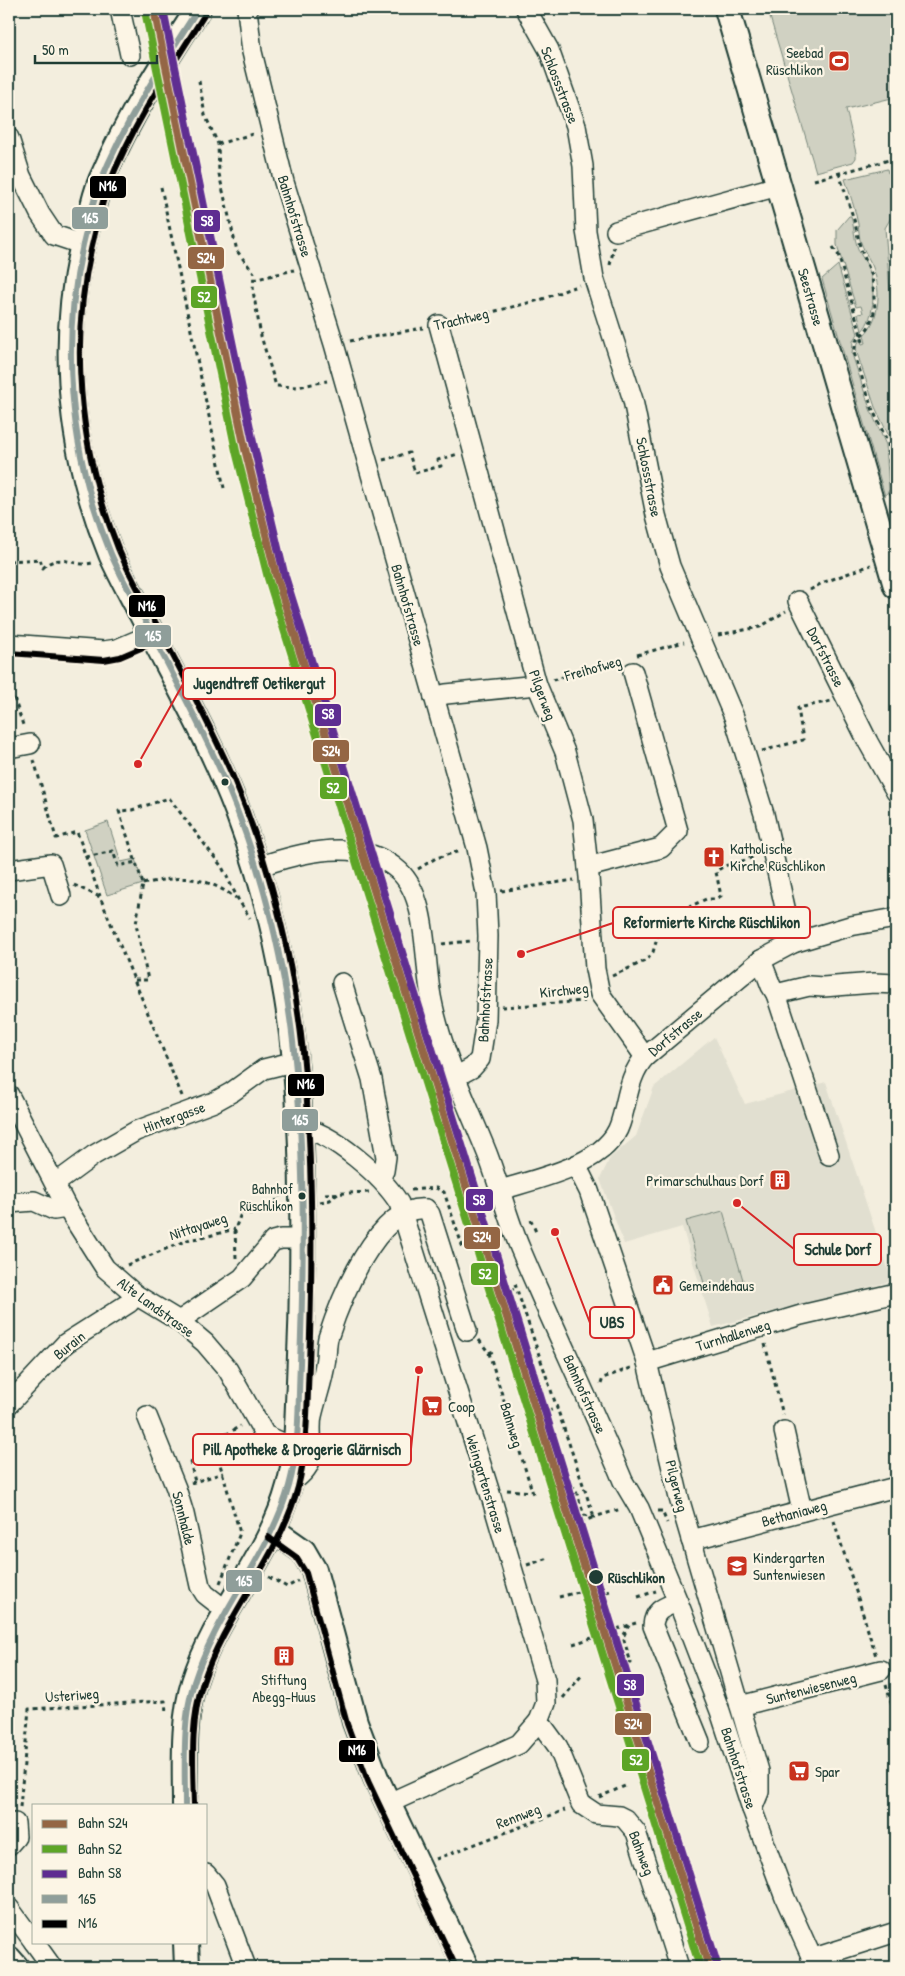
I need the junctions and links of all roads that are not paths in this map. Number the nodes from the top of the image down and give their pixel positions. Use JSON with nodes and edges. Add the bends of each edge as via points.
{"nodes":[{"id":1,"x":120,"y":9,"type":"edge"},
{"id":2,"x":198,"y":9,"type":"edge"},
{"id":3,"x":246,"y":9,"type":"edge"},
{"id":4,"x":526,"y":9,"type":"edge"},
{"id":5,"x":727,"y":9,"type":"edge"},
{"id":6,"x":130,"y":55,"type":"dead end"},
{"id":7,"x":9,"y":138,"type":"edge"},
{"id":8,"x":778,"y":186,"type":"junction"},
{"id":9,"x":616,"y":231,"type":"road end"},
{"id":10,"x":81,"y":244,"type":"junction"},
{"id":11,"x":439,"y":325,"type":"road end"},
{"id":12,"x":896,"y":586,"type":"edge"},
{"id":13,"x":798,"y":601,"type":"dead end"},
{"id":14,"x":152,"y":634,"type":"junction"},
{"id":15,"x":9,"y":644,"type":"edge"},
{"id":16,"x":629,"y":663,"type":"road end"},
{"id":17,"x":537,"y":685,"type":"junction"},
{"id":18,"x":434,"y":697,"type":"junction"},
{"id":19,"x":30,"y":744,"type":"road end"},
{"id":20,"x":9,"y":748,"type":"edge"},
{"id":21,"x":896,"y":792,"type":"edge"},
{"id":22,"x":257,"y":867,"type":"junction"},
{"id":23,"x":9,"y":870,"type":"edge"},
{"id":24,"x":588,"y":872,"type":"junction"},
{"id":25,"x":62,"y":896,"type":"dead end"},
{"id":26,"x":896,"y":918,"type":"edge"},
{"id":27,"x":793,"y":943,"type":"junction"},
{"id":28,"x":761,"y":960,"type":"junction"},
{"id":29,"x":342,"y":983,"type":"dead end"},
{"id":30,"x":896,"y":984,"type":"edge"},
{"id":31,"x":776,"y":994,"type":"junction"},
{"id":32,"x":645,"y":1057,"type":"junction"},
{"id":33,"x":296,"y":1061,"type":"junction"},
{"id":34,"x":455,"y":1077,"type":"junction"},
{"id":35,"x":9,"y":1095,"type":"edge"},
{"id":36,"x":301,"y":1128,"type":"junction"},
{"id":37,"x":829,"y":1155,"type":"dead end"},
{"id":38,"x":576,"y":1165,"type":"junction"},
{"id":39,"x":56,"y":1184,"type":"junction"},
{"id":40,"x":386,"y":1185,"type":"junction"},
{"id":41,"x":500,"y":1190,"type":"junction"},
{"id":42,"x":9,"y":1203,"type":"edge"},
{"id":43,"x":67,"y":1208,"type":"junction"},
{"id":44,"x":404,"y":1214,"type":"junction"},
{"id":45,"x":302,"y":1239,"type":"junction"},
{"id":46,"x":896,"y":1293,"type":"edge"},
{"id":47,"x":136,"y":1296,"type":"junction"},
{"id":48,"x":178,"y":1321,"type":"junction"},
{"id":49,"x":467,"y":1331,"type":"dead end"},
{"id":50,"x":647,"y":1362,"type":"junction"},
{"id":51,"x":9,"y":1404,"type":"edge"},
{"id":52,"x":147,"y":1416,"type":"dead end"},
{"id":53,"x":784,"y":1431,"type":"road end"},
{"id":54,"x":295,"y":1446,"type":"junction"},
{"id":55,"x":290,"y":1484,"type":"junction"},
{"id":56,"x":896,"y":1487,"type":"edge"},
{"id":57,"x":802,"y":1511,"type":"junction"},
{"id":58,"x":273,"y":1530,"type":"junction"},
{"id":59,"x":692,"y":1540,"type":"junction"},
{"id":60,"x":678,"y":1602,"type":"junction"},
{"id":61,"x":228,"y":1612,"type":"junction"},
{"id":62,"x":881,"y":1670,"type":"road end"},
{"id":63,"x":740,"y":1706,"type":"junction"},
{"id":64,"x":539,"y":1721,"type":"junction"},
{"id":65,"x":700,"y":1742,"type":"dead end"},
{"id":66,"x":389,"y":1802,"type":"junction"},
{"id":67,"x":185,"y":1804,"type":"edge"},
{"id":68,"x":752,"y":1809,"type":"junction"},
{"id":69,"x":15,"y":1823,"type":"road end"},
{"id":70,"x":9,"y":1844,"type":"edge"},
{"id":71,"x":208,"y":1877,"type":"edge"},
{"id":72,"x":9,"y":1908,"type":"edge"},
{"id":73,"x":896,"y":1932,"type":"edge"},
{"id":74,"x":32,"y":1939,"type":"edge"},
{"id":75,"x":35,"y":1944,"type":"edge"},
{"id":76,"x":186,"y":1944,"type":"edge"},
{"id":77,"x":9,"y":1958,"type":"edge"},
{"id":78,"x":814,"y":1963,"type":"edge"},
{"id":79,"x":16,"y":1967,"type":"edge"},
{"id":80,"x":52,"y":1967,"type":"edge"},
{"id":81,"x":187,"y":1967,"type":"edge"},
{"id":82,"x":246,"y":1967,"type":"edge"},
{"id":83,"x":466,"y":1967,"type":"edge"},
{"id":84,"x":679,"y":1967,"type":"edge"}],
"edges":[{"from":1,"to":6,"type":"street"},
{"from":2,"to":10,"type":"main road","via":[[132,117],[102,177]]},
{"from":3,"to":18,"type":"street","name":"Bahnhofstrasse","via":[[252,52],[284,182],[334,344]]},
{"from":4,"to":27,"type":"street","name":"Schlossstrasse","via":[[549,50],[576,126],[594,278],[633,400],[656,515],[670,566],[734,717],[764,814]]},
{"from":5,"to":8,"type":"main road","name":"Seestrasse"},
{"from":7,"to":10,"type":"street","via":[[21,176],[49,228],[54,235]]},
{"from":8,"to":9,"type":"street"},
{"from":8,"to":12,"type":"main road","name":"Seestrasse"},
{"from":10,"to":14,"type":"main road","via":[[71,325],[70,371],[75,423],[90,493],[110,552]]},
{"from":11,"to":17,"type":"street","name":"Pilgerweg"},
{"from":13,"to":21,"type":"street","name":"Dorfstrasse"},
{"from":14,"to":15,"type":"street","via":[[104,651]]},
{"from":14,"to":22,"type":"main road","via":[[226,781]]},
{"from":16,"to":24,"type":"street","via":[[678,831],[662,848]]},
{"from":17,"to":18,"type":"street"},
{"from":17,"to":24,"type":"street","name":"Pilgerweg","via":[[565,752],[583,820]]},
{"from":18,"to":34,"type":"street","name":"Bahnhofstrasse","via":[[477,848],[486,893],[486,1020],[482,1054],[472,1068]]},
{"from":19,"to":20,"type":"street"},
{"from":22,"to":33,"type":"main road","via":[[287,992]]},
{"from":22,"to":34,"type":"street","via":[[304,854],[341,850],[372,854],[402,874],[416,901],[439,1031]]},
{"from":23,"to":25,"type":"street","via":[[51,864]]},
{"from":24,"to":32,"type":"street","name":"Pilgerweg","via":[[595,969],[600,994]]},
{"from":26,"to":27,"type":"street","name":"Dorfstrasse","via":[[850,926]]},
{"from":27,"to":28,"type":"street","name":"Dorfstrasse"},
{"from":28,"to":31,"type":"street"},
{"from":28,"to":32,"type":"street","name":"Dorfstrasse"},
{"from":29,"to":40,"type":"street","via":[[372,1078],[386,1157]]},
{"from":30,"to":31,"type":"street","via":[[809,986]]},
{"from":31,"to":37,"type":"street"},
{"from":32,"to":38,"type":"street","name":"Dorfstrasse","via":[[636,1067],[619,1128],[605,1147]]},
{"from":33,"to":36,"type":"main road"},
{"from":33,"to":39,"type":"street","name":"Hintergasse","via":[[264,1069],[214,1102],[136,1131],[94,1155]]},
{"from":34,"to":41,"type":"street","name":"Bahnhofstrasse"},
{"from":35,"to":39,"type":"street","name":"Alte Landstrasse"},
{"from":36,"to":40,"type":"street","name":"Weingartenstrasse","via":[[326,1135]]},
{"from":36,"to":45,"type":"main road"},
{"from":38,"to":41,"type":"street","name":"Dorfstrasse"},
{"from":38,"to":50,"type":"street","name":"Pilgerweg","via":[[589,1191]]},
{"from":39,"to":43,"type":"street","name":"Alte Landstrasse"},
{"from":40,"to":44,"type":"street","name":"Weingartenstrasse"},
{"from":41,"to":60,"type":"street","name":"Bahnhofstrasse","via":[[519,1246]]},
{"from":42,"to":43,"type":"street","via":[[34,1201],[54,1210]]},
{"from":43,"to":47,"type":"street","name":"Alte Landstrasse","via":[[105,1268]]},
{"from":44,"to":49,"type":"street","via":[[420,1208],[430,1214]]},
{"from":44,"to":55,"type":"street","via":[[396,1218],[370,1247],[339,1308],[312,1416],[310,1462]]},
{"from":44,"to":64,"type":"street","name":"Weingartenstrasse","via":[[545,1680],[546,1703]]},
{"from":45,"to":48,"type":"street","via":[[273,1241],[242,1278]]},
{"from":45,"to":54,"type":"main road","via":[[303,1302]]},
{"from":46,"to":50,"type":"street","name":"Turnhallenweg","via":[[801,1314]]},
{"from":47,"to":48,"type":"street","name":"Alte Landstrasse"},
{"from":47,"to":51,"type":"street","name":"Burain","via":[[66,1343]]},
{"from":48,"to":54,"type":"street","name":"Alte Landstrasse","via":[[206,1343],[228,1370],[265,1435]]},
{"from":50,"to":59,"type":"street","name":"Pilgerweg"},
{"from":52,"to":61,"type":"street","name":"Sonnhalde","via":[[176,1488],[200,1586]]},
{"from":53,"to":57,"type":"street"},
{"from":54,"to":55,"type":"main road"},
{"from":55,"to":58,"type":"main road"},
{"from":56,"to":57,"type":"street","name":"Bethaniaweg"},
{"from":57,"to":59,"type":"street","name":"Bethaniaweg"},
{"from":58,"to":61,"type":"main road"},
{"from":58,"to":66,"type":"main road","via":[[303,1551],[314,1570],[355,1722],[376,1778]]},
{"from":59,"to":63,"type":"street","name":"Pilgerweg"},
{"from":60,"to":65,"type":"street","via":[[662,1609],[654,1617],[653,1626]]},
{"from":60,"to":68,"type":"street","name":"Bahnhofstrasse","via":[[720,1711]]},
{"from":61,"to":67,"type":"main road","via":[[200,1667],[187,1712]]},
{"from":62,"to":63,"type":"street","name":"Suntenwiesenweg"},
{"from":63,"to":68,"type":"street","name":"Pilgerweg","via":[[760,1771],[760,1792]]},
{"from":64,"to":66,"type":"street","name":"Weingartenstrasse","via":[[519,1744]]},
{"from":64,"to":84,"type":"street","name":"Bahnweg","via":[[558,1747],[581,1804],[596,1814],[625,1819],[636,1832]]},
{"from":66,"to":83,"type":"main road"},
{"from":68,"to":78,"type":"street","name":"Bahnhofstrasse","via":[[785,1898]]},
{"from":69,"to":70,"type":"street","via":[[16,1837]]},
{"from":71,"to":82,"type":"street"},
{"from":72,"to":74,"type":"street"},
{"from":73,"to":78,"type":"street"},
{"from":75,"to":80,"type":"street"},
{"from":76,"to":81,"type":"main road"},
{"from":77,"to":79,"type":"main road"}]}
